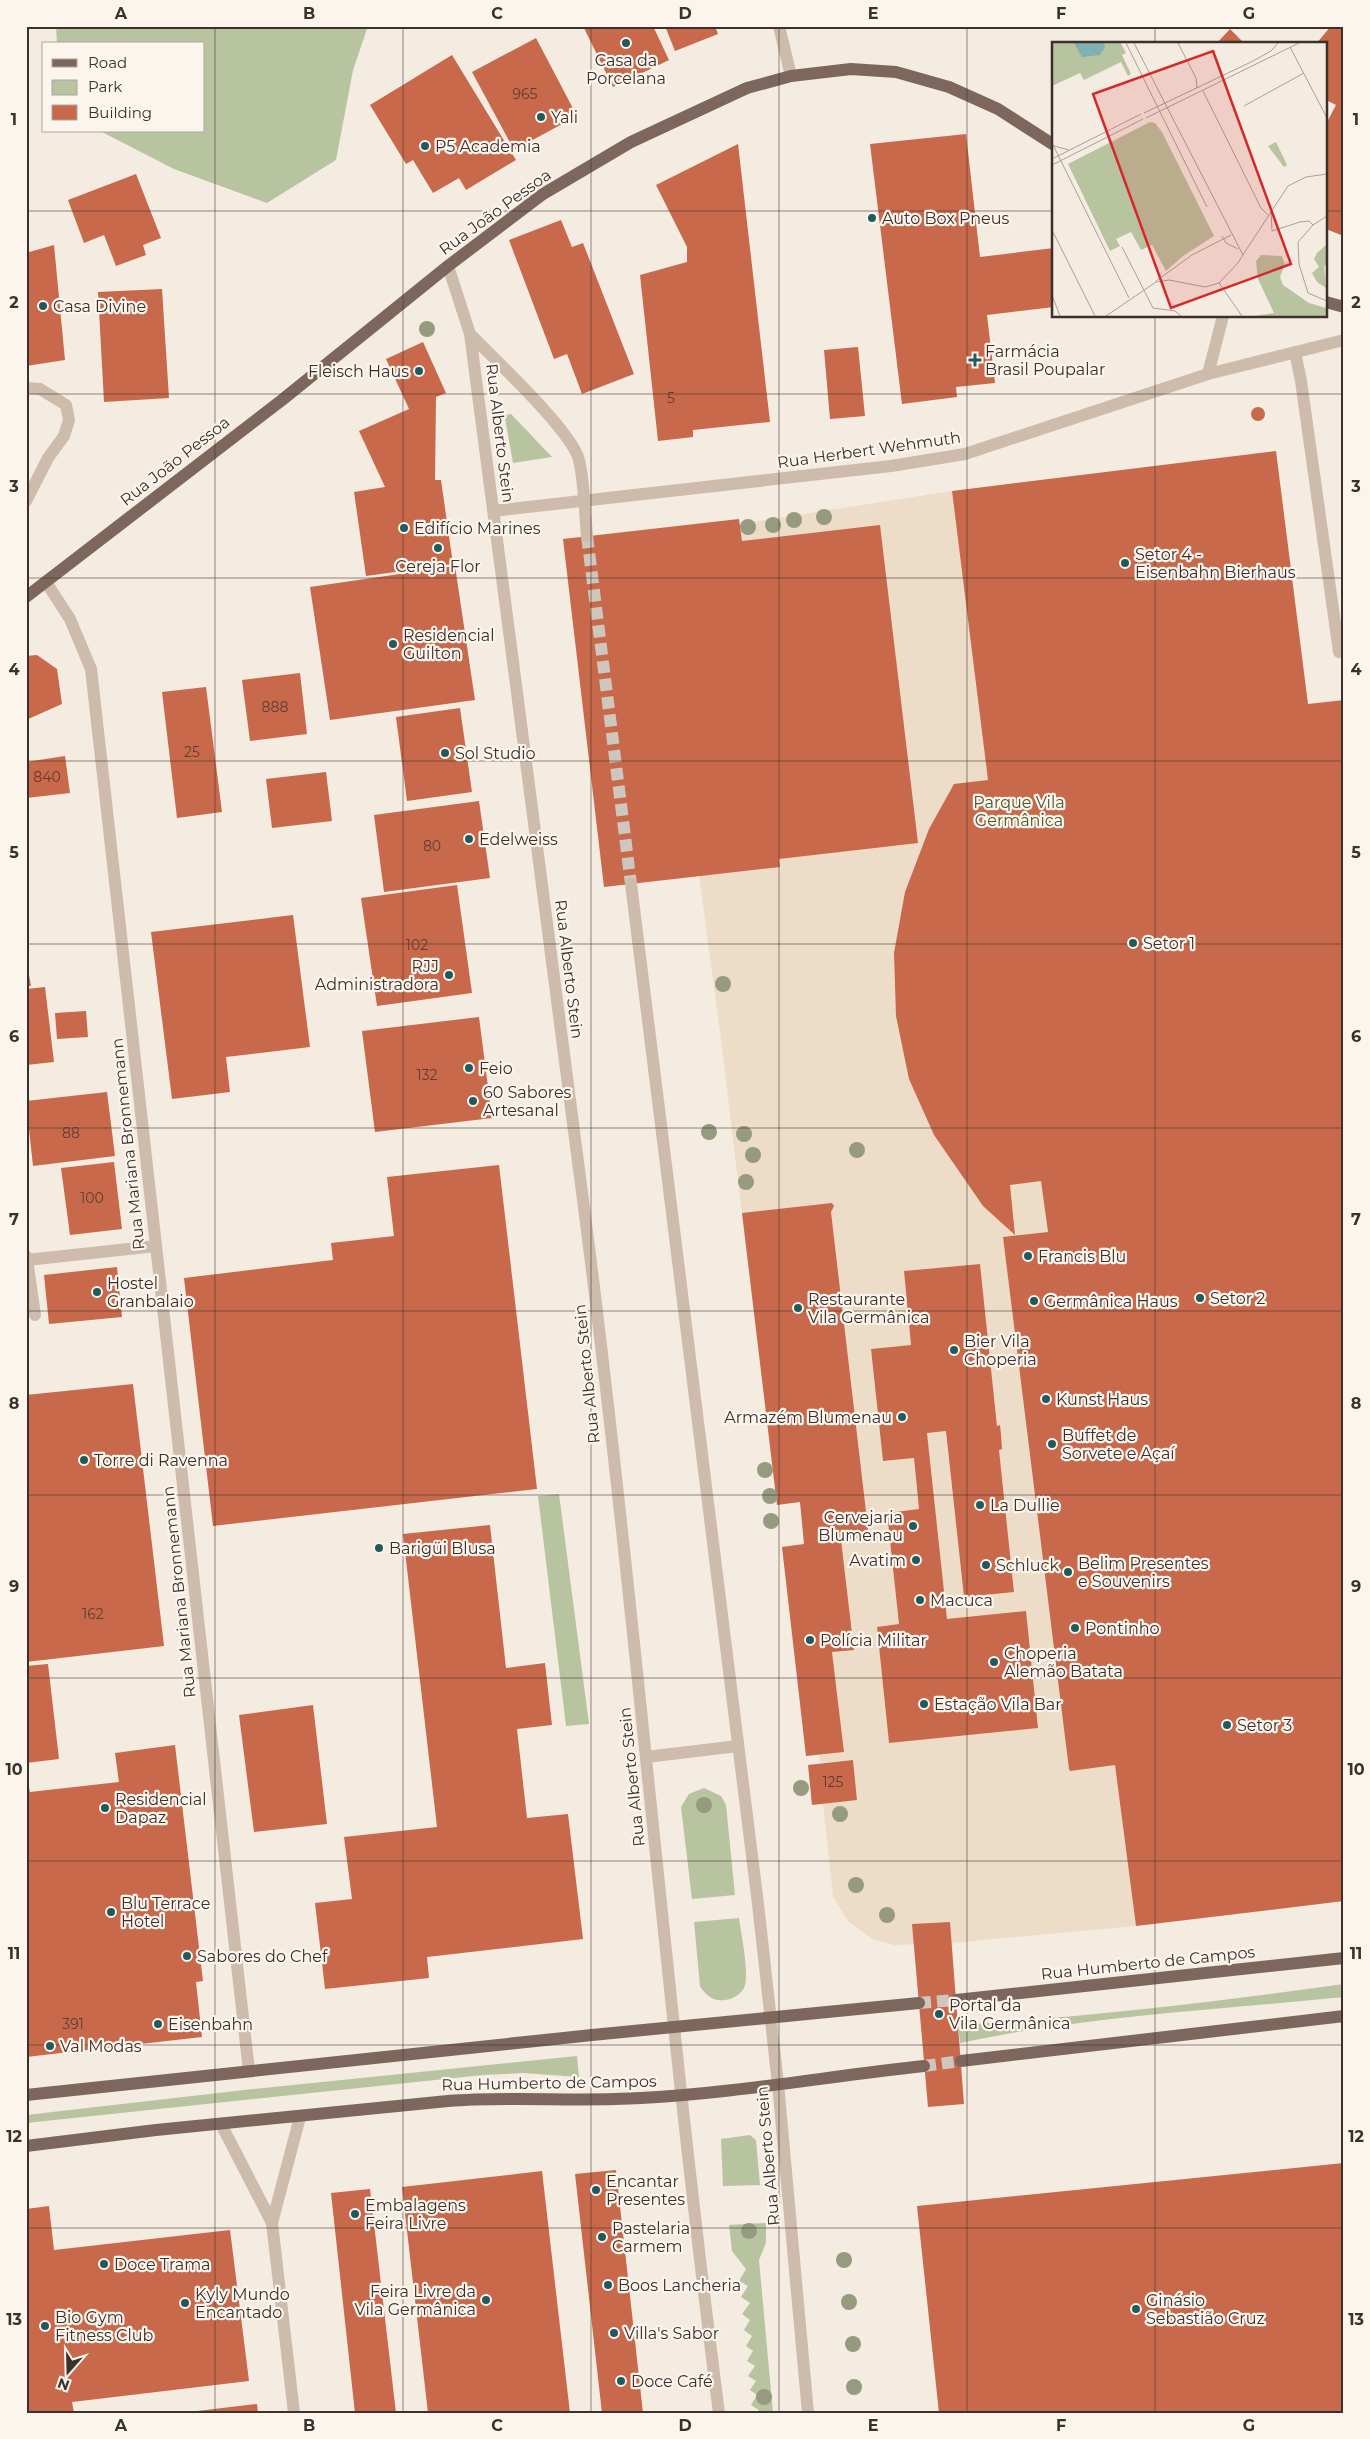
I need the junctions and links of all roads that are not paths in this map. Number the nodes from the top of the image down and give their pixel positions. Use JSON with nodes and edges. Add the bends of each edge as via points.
{"nodes":[{"id":1,"x":779,"y":26,"type":"edge"},
{"id":2,"x":791,"y":76,"type":"junction"},
{"id":3,"x":1052,"y":144,"type":"edge"},
{"id":4,"x":448,"y":266,"type":"junction"},
{"id":5,"x":1328,"y":303,"type":"edge"},
{"id":6,"x":1344,"y":307,"type":"edge"},
{"id":7,"x":1223,"y":318,"type":"edge"},
{"id":8,"x":470,"y":334,"type":"junction"},
{"id":9,"x":1344,"y":340,"type":"edge"},
{"id":10,"x":1295,"y":352,"type":"junction"},
{"id":11,"x":1208,"y":374,"type":"junction"},
{"id":12,"x":26,"y":388,"type":"edge"},
{"id":13,"x":26,"y":501,"type":"edge"},
{"id":14,"x":583,"y":501,"type":"junction"},
{"id":15,"x":493,"y":511,"type":"junction"},
{"id":16,"x":587,"y":536,"type":"tunnel mouth"},
{"id":17,"x":46,"y":582,"type":"junction"},
{"id":18,"x":26,"y":597,"type":"edge"},
{"id":19,"x":1339,"y":652,"type":"dead end"},
{"id":20,"x":631,"y":884,"type":"tunnel mouth"},
{"id":21,"x":156,"y":1246,"type":"junction"},
{"id":22,"x":26,"y":1256,"type":"edge"},
{"id":23,"x":27,"y":1260,"type":"edge"},
{"id":24,"x":35,"y":1315,"type":"dead end"},
{"id":25,"x":738,"y":1746,"type":"junction"},
{"id":26,"x":646,"y":1756,"type":"junction"},
{"id":27,"x":1344,"y":1958,"type":"edge"},
{"id":28,"x":956,"y":2000,"type":"tunnel mouth"},
{"id":29,"x":919,"y":2004,"type":"tunnel mouth"},
{"id":30,"x":1344,"y":2016,"type":"edge"},
{"id":31,"x":770,"y":2018,"type":"junction"},
{"id":32,"x":675,"y":2027,"type":"junction"},
{"id":33,"x":961,"y":2061,"type":"tunnel mouth"},
{"id":34,"x":924,"y":2066,"type":"tunnel mouth"},
{"id":35,"x":249,"y":2072,"type":"junction"},
{"id":36,"x":778,"y":2084,"type":"junction"},
{"id":37,"x":26,"y":2095,"type":"edge"},
{"id":38,"x":682,"y":2095,"type":"junction"},
{"id":39,"x":300,"y":2116,"type":"junction"},
{"id":40,"x":220,"y":2124,"type":"junction"},
{"id":41,"x":26,"y":2146,"type":"edge"},
{"id":42,"x":272,"y":2224,"type":"junction"},
{"id":43,"x":294,"y":2413,"type":"edge"},
{"id":44,"x":719,"y":2413,"type":"edge"},
{"id":45,"x":808,"y":2413,"type":"edge"}],
"edges":[{"from":1,"to":2,"type":"street"},
{"from":2,"to":3,"type":"main road","name":"Rua João Pessoa","via":[[850,69],[896,72],[949,86],[998,109]]},
{"from":2,"to":4,"type":"main road","name":"Rua João Pessoa","via":[[748,88],[631,142],[543,194]]},
{"from":4,"to":8,"type":"street","name":"Rua Alberto Stein"},
{"from":4,"to":17,"type":"main road","name":"Rua João Pessoa","via":[[282,400]]},
{"from":5,"to":6,"type":"main road"},
{"from":7,"to":11,"type":"street"},
{"from":8,"to":14,"type":"street","name":"Rua Alberto Stein","via":[[557,425],[571,445],[579,459]]},
{"from":8,"to":15,"type":"street","name":"Rua Alberto Stein"},
{"from":9,"to":10,"type":"street","name":"Rua Herbert Wehmuth"},
{"from":10,"to":11,"type":"street","name":"Rua Herbert Wehmuth"},
{"from":10,"to":19,"type":"street"},
{"from":11,"to":14,"type":"street","name":"Rua Herbert Wehmuth","via":[[965,454],[891,466]]},
{"from":12,"to":13,"type":"street","via":[[40,389],[66,405],[69,420],[64,436],[48,458]]},
{"from":14,"to":15,"type":"street","name":"Rua Herbert Wehmuth"},
{"from":14,"to":16,"type":"street","name":"Rua Alberto Stein"},
{"from":15,"to":26,"type":"street","name":"Rua Alberto Stein","via":[[587,1229]]},
{"from":17,"to":18,"type":"main road","name":"Rua João Pessoa"},
{"from":17,"to":21,"type":"street","name":"Rua Mariana Bronnemann","via":[[70,618],[91,669]]},
{"from":20,"to":25,"type":"street","name":"Rua Alberto Stein"},
{"from":21,"to":23,"type":"street"},
{"from":21,"to":35,"type":"street","name":"Rua Mariana Bronnemann"},
{"from":22,"to":23,"type":"street"},
{"from":23,"to":24,"type":"street"},
{"from":25,"to":26,"type":"street"},
{"from":25,"to":31,"type":"street","name":"Rua Alberto Stein"},
{"from":26,"to":32,"type":"street","name":"Rua Alberto Stein"},
{"from":27,"to":28,"type":"main road","name":"Rua Humberto de Campos"},
{"from":29,"to":31,"type":"main road"},
{"from":30,"to":33,"type":"main road"},
{"from":31,"to":32,"type":"main road"},
{"from":31,"to":36,"type":"street","name":"Rua Alberto Stein"},
{"from":32,"to":35,"type":"main road"},
{"from":32,"to":38,"type":"street","name":"Rua Alberto Stein"},
{"from":34,"to":36,"type":"main road","name":"Rua Humberto de Campos"},
{"from":35,"to":37,"type":"main road"},
{"from":36,"to":38,"type":"main road","name":"Rua Humberto de Campos"},
{"from":36,"to":45,"type":"street","name":"Rua Alberto Stein"},
{"from":38,"to":39,"type":"main road","name":"Rua Humberto de Campos","via":[[597,2101],[487,2098]]},
{"from":38,"to":44,"type":"street","name":"Rua Alberto Stein","via":[[692,2203]]},
{"from":39,"to":40,"type":"main road","name":"Rua Humberto de Campos"},
{"from":39,"to":42,"type":"street"},
{"from":40,"to":41,"type":"main road","name":"Rua Humberto de Campos"},
{"from":40,"to":42,"type":"street"},
{"from":42,"to":43,"type":"street"}]}
